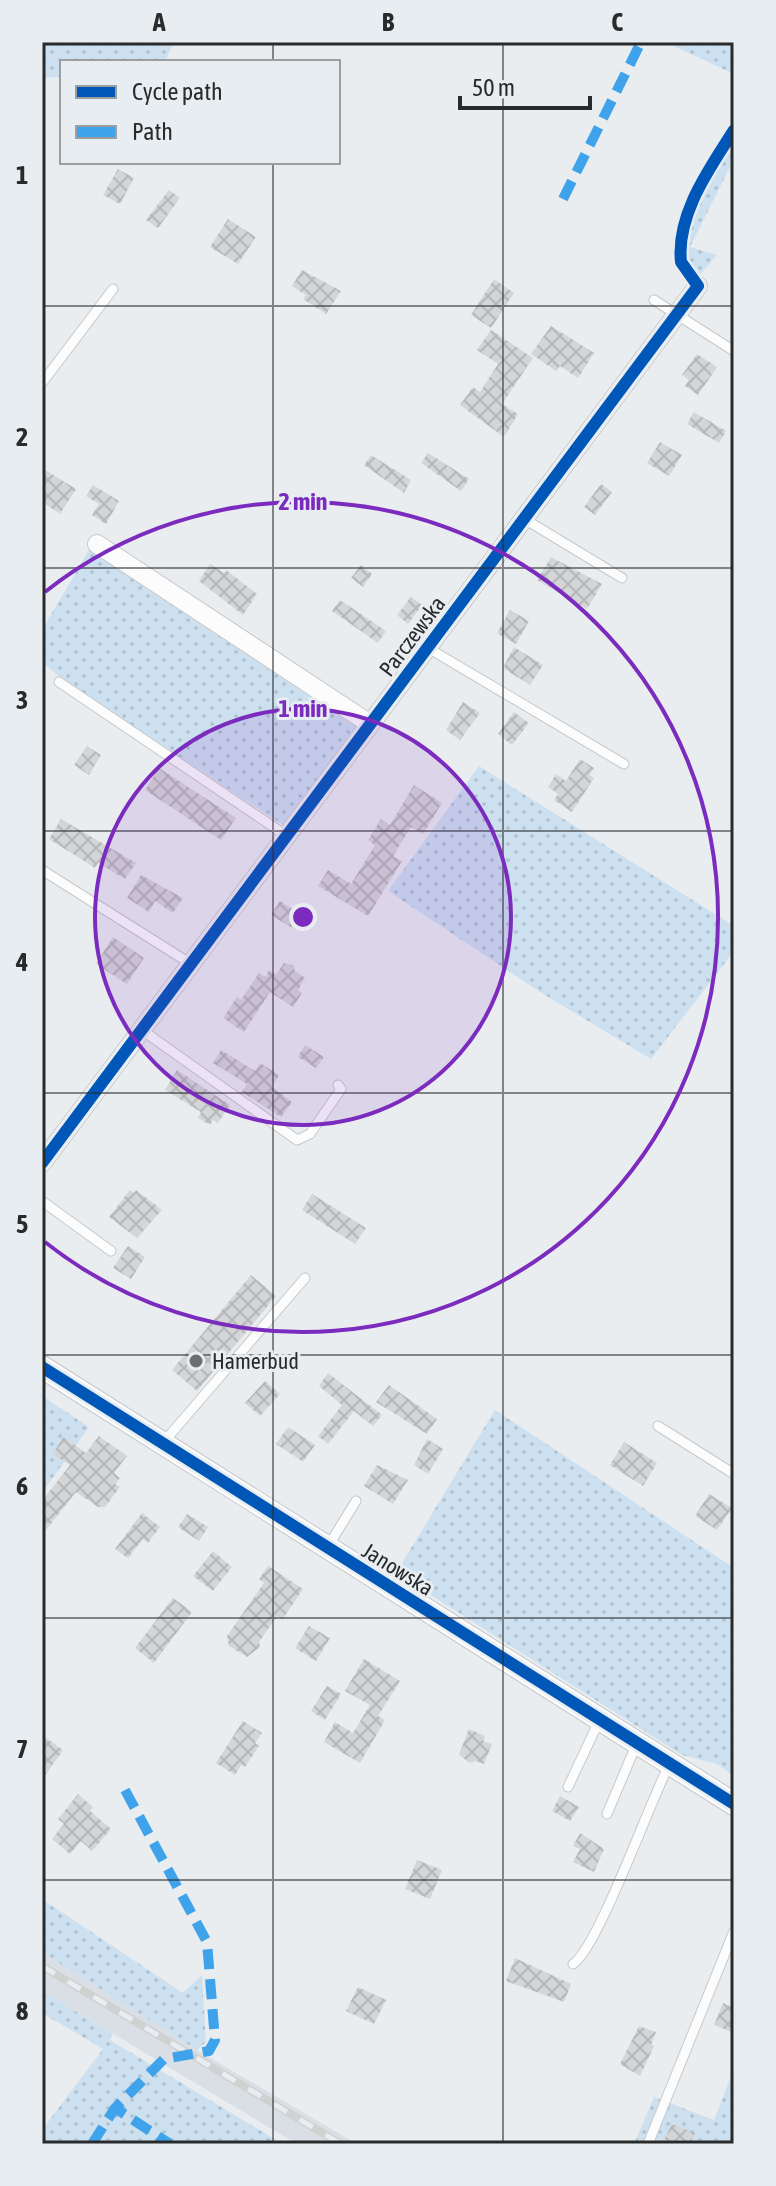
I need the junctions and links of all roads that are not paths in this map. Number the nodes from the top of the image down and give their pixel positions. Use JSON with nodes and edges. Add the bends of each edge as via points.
{"nodes":[{"id":1,"x":698,"y":286,"type":"dead end"},
{"id":2,"x":113,"y":289,"type":"dead end"},
{"id":3,"x":654,"y":300,"type":"dead end"},
{"id":4,"x":679,"y":303,"type":"junction"},
{"id":5,"x":734,"y":351,"type":"edge"},
{"id":6,"x":42,"y":383,"type":"edge"},
{"id":7,"x":526,"y":520,"type":"junction"},
{"id":8,"x":97,"y":544,"type":"dead end"},
{"id":9,"x":622,"y":578,"type":"dead end"},
{"id":10,"x":428,"y":648,"type":"junction"},
{"id":11,"x":59,"y":682,"type":"dead end"},
{"id":12,"x":370,"y":724,"type":"junction"},
{"id":13,"x":624,"y":764,"type":"dead end"},
{"id":14,"x":287,"y":836,"type":"junction"},
{"id":15,"x":42,"y":870,"type":"edge"},
{"id":16,"x":192,"y":964,"type":"junction"},
{"id":17,"x":142,"y":1030,"type":"junction"},
{"id":18,"x":338,"y":1085,"type":"dead end"},
{"id":19,"x":42,"y":1163,"type":"edge"},
{"id":20,"x":42,"y":1201,"type":"edge"},
{"id":21,"x":111,"y":1251,"type":"dead end"},
{"id":22,"x":305,"y":1278,"type":"dead end"},
{"id":23,"x":42,"y":1367,"type":"edge"},
{"id":24,"x":658,"y":1426,"type":"dead end"},
{"id":25,"x":162,"y":1444,"type":"junction"},
{"id":26,"x":734,"y":1474,"type":"edge"},
{"id":27,"x":356,"y":1501,"type":"dead end"},
{"id":28,"x":327,"y":1548,"type":"junction"},
{"id":29,"x":600,"y":1719,"type":"junction"},
{"id":30,"x":637,"y":1743,"type":"junction"},
{"id":31,"x":670,"y":1763,"type":"junction"},
{"id":32,"x":568,"y":1787,"type":"dead end"},
{"id":33,"x":734,"y":1804,"type":"edge"},
{"id":34,"x":607,"y":1814,"type":"dead end"},
{"id":35,"x":734,"y":1931,"type":"edge"},
{"id":36,"x":573,"y":1964,"type":"dead end"},
{"id":37,"x":648,"y":2144,"type":"edge"}],
"edges":[{"from":1,"to":4,"type":"street","name":"Parczewska"},
{"from":2,"to":6,"type":"lane"},
{"from":3,"to":4,"type":"lane"},
{"from":4,"to":5,"type":"lane"},
{"from":4,"to":7,"type":"street","name":"Parczewska"},
{"from":7,"to":9,"type":"lane"},
{"from":7,"to":10,"type":"street","name":"Parczewska"},
{"from":8,"to":12,"type":"street"},
{"from":10,"to":12,"type":"street","name":"Parczewska"},
{"from":10,"to":13,"type":"lane"},
{"from":11,"to":14,"type":"lane"},
{"from":12,"to":14,"type":"street","name":"Parczewska"},
{"from":14,"to":16,"type":"street","name":"Parczewska"},
{"from":15,"to":16,"type":"lane"},
{"from":16,"to":17,"type":"street","name":"Parczewska"},
{"from":17,"to":18,"type":"lane","via":[[297,1140],[310,1134],[341,1089]]},
{"from":17,"to":19,"type":"street","name":"Parczewska"},
{"from":20,"to":21,"type":"lane"},
{"from":22,"to":25,"type":"lane"},
{"from":23,"to":25,"type":"street","name":"Janowska"},
{"from":24,"to":26,"type":"lane"},
{"from":25,"to":28,"type":"street","name":"Janowska"},
{"from":27,"to":28,"type":"lane"},
{"from":28,"to":29,"type":"street","name":"Janowska"},
{"from":29,"to":30,"type":"street","name":"Janowska"},
{"from":29,"to":32,"type":"lane"},
{"from":30,"to":31,"type":"street","name":"Janowska"},
{"from":30,"to":34,"type":"lane"},
{"from":31,"to":33,"type":"street","name":"Janowska"},
{"from":31,"to":36,"type":"lane","via":[[600,1924],[583,1957]]},
{"from":35,"to":37,"type":"lane"}]}
